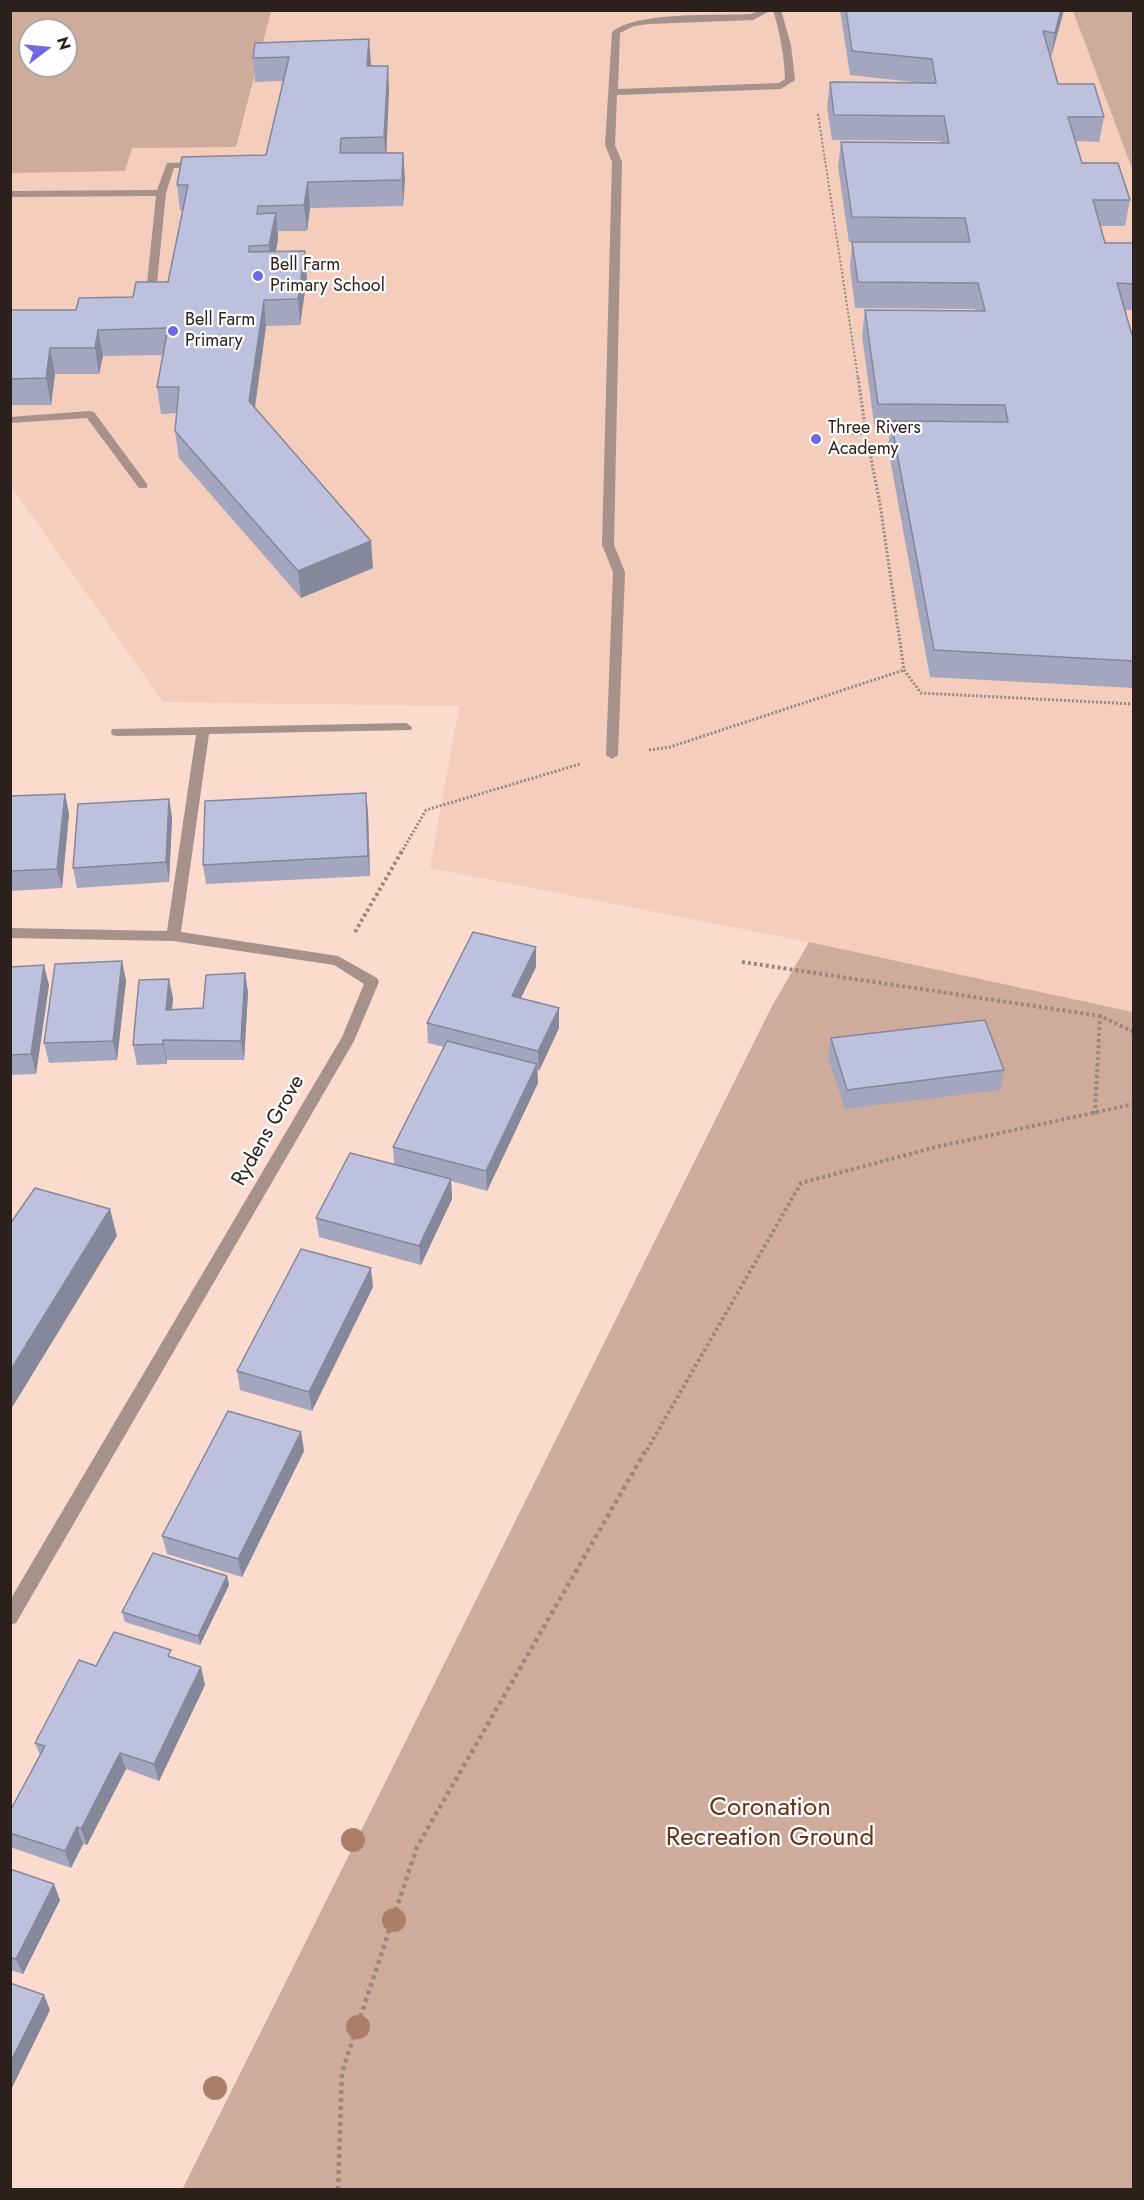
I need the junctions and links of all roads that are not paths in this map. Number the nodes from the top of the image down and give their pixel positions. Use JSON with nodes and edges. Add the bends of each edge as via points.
{"nodes":[{"id":1,"x":768,"y":10,"type":"edge"},
{"id":2,"x":777,"y":10,"type":"edge"},
{"id":3,"x":613,"y":92,"type":"junction"},
{"id":4,"x":214,"y":164,"type":"edge"},
{"id":5,"x":161,"y":193,"type":"junction"},
{"id":6,"x":10,"y":194,"type":"edge"},
{"id":7,"x":151,"y":293,"type":"edge"},
{"id":8,"x":10,"y":420,"type":"edge"},
{"id":9,"x":143,"y":486,"type":"dead end"},
{"id":10,"x":406,"y":727,"type":"dead end"},
{"id":11,"x":203,"y":730,"type":"junction"},
{"id":12,"x":117,"y":732,"type":"dead end"},
{"id":13,"x":612,"y":754,"type":"road end"},
{"id":14,"x":10,"y":933,"type":"edge"},
{"id":15,"x":173,"y":936,"type":"junction"},
{"id":16,"x":10,"y":1617,"type":"edge"}],
"edges":[{"from":1,"to":3,"type":"street","via":[[753,17],[649,21],[616,32]]},
{"from":2,"to":3,"type":"street","via":[[790,68],[790,80],[781,86]]},
{"from":3,"to":13,"type":"street","via":[[610,145],[617,162],[608,545],[619,572]]},
{"from":4,"to":5,"type":"street","via":[[170,165]]},
{"from":5,"to":6,"type":"street"},
{"from":5,"to":7,"type":"street"},
{"from":8,"to":9,"type":"street","via":[[90,414]]},
{"from":10,"to":11,"type":"street"},
{"from":11,"to":12,"type":"street"},
{"from":11,"to":15,"type":"street"},
{"from":14,"to":15,"type":"street","name":"Rydens Grove"},
{"from":15,"to":16,"type":"street","name":"Rydens Grove","via":[[338,961],[372,982],[348,1036]]}]}
